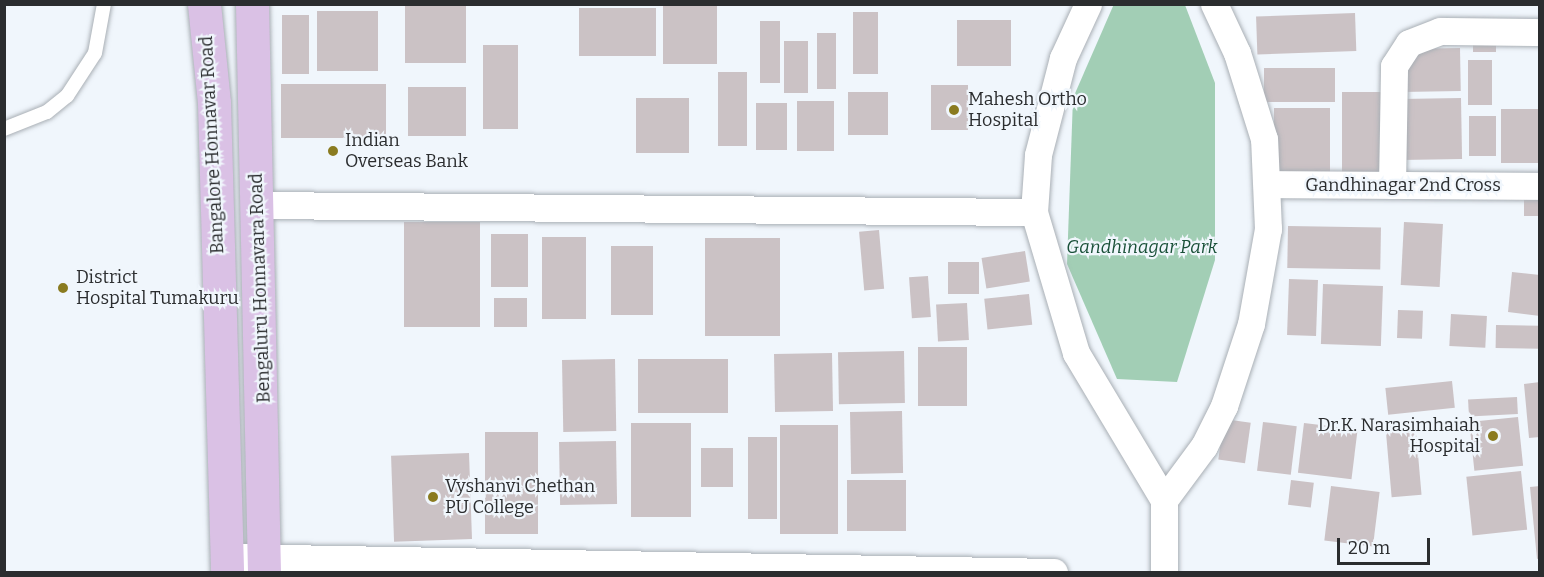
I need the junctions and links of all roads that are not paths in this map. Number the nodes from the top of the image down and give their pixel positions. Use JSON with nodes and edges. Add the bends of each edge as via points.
{"nodes":[{"id":1,"x":104,"y":4,"type":"edge"},
{"id":2,"x":204,"y":4,"type":"edge"},
{"id":3,"x":252,"y":4,"type":"edge"},
{"id":4,"x":1088,"y":4,"type":"edge"},
{"id":5,"x":1214,"y":4,"type":"edge"},
{"id":6,"x":1539,"y":32,"type":"edge"},
{"id":7,"x":4,"y":129,"type":"edge"},
{"id":8,"x":1267,"y":184,"type":"junction"},
{"id":9,"x":1392,"y":185,"type":"junction"},
{"id":10,"x":1539,"y":186,"type":"edge"},
{"id":11,"x":258,"y":205,"type":"junction"},
{"id":12,"x":1034,"y":212,"type":"junction"},
{"id":13,"x":1164,"y":500,"type":"junction"},
{"id":14,"x":227,"y":565,"type":"edge"},
{"id":15,"x":264,"y":566,"type":"edge"},
{"id":16,"x":1054,"y":573,"type":"edge"},
{"id":17,"x":1164,"y":573,"type":"edge"}],
"edges":[{"from":1,"to":7,"type":"lane","via":[[95,53],[72,89],[47,112]]},
{"from":2,"to":14,"type":"main road","name":"Bangalore Honnavar Road","via":[[214,103]]},
{"from":3,"to":11,"type":"main road","name":"Bengaluru Honnavara Road"},
{"from":4,"to":12,"type":"street","via":[[1063,58],[1038,155]]},
{"from":5,"to":8,"type":"street","via":[[1237,53],[1264,139]]},
{"from":6,"to":9,"type":"street","via":[[1440,31],[1409,43],[1394,66]]},
{"from":8,"to":9,"type":"street","name":"Gandhinagar 2nd Cross"},
{"from":8,"to":13,"type":"street","via":[[1263,272],[1251,324],[1224,406],[1204,446]]},
{"from":9,"to":10,"type":"street","name":"Gandhinagar 2nd Cross"},
{"from":11,"to":12,"type":"street"},
{"from":11,"to":15,"type":"main road","name":"Bengaluru Honnavara Road"},
{"from":12,"to":13,"type":"street","via":[[1076,352]]},
{"from":13,"to":17,"type":"street"},
{"from":14,"to":15,"type":"street"},
{"from":15,"to":16,"type":"street"}]}
